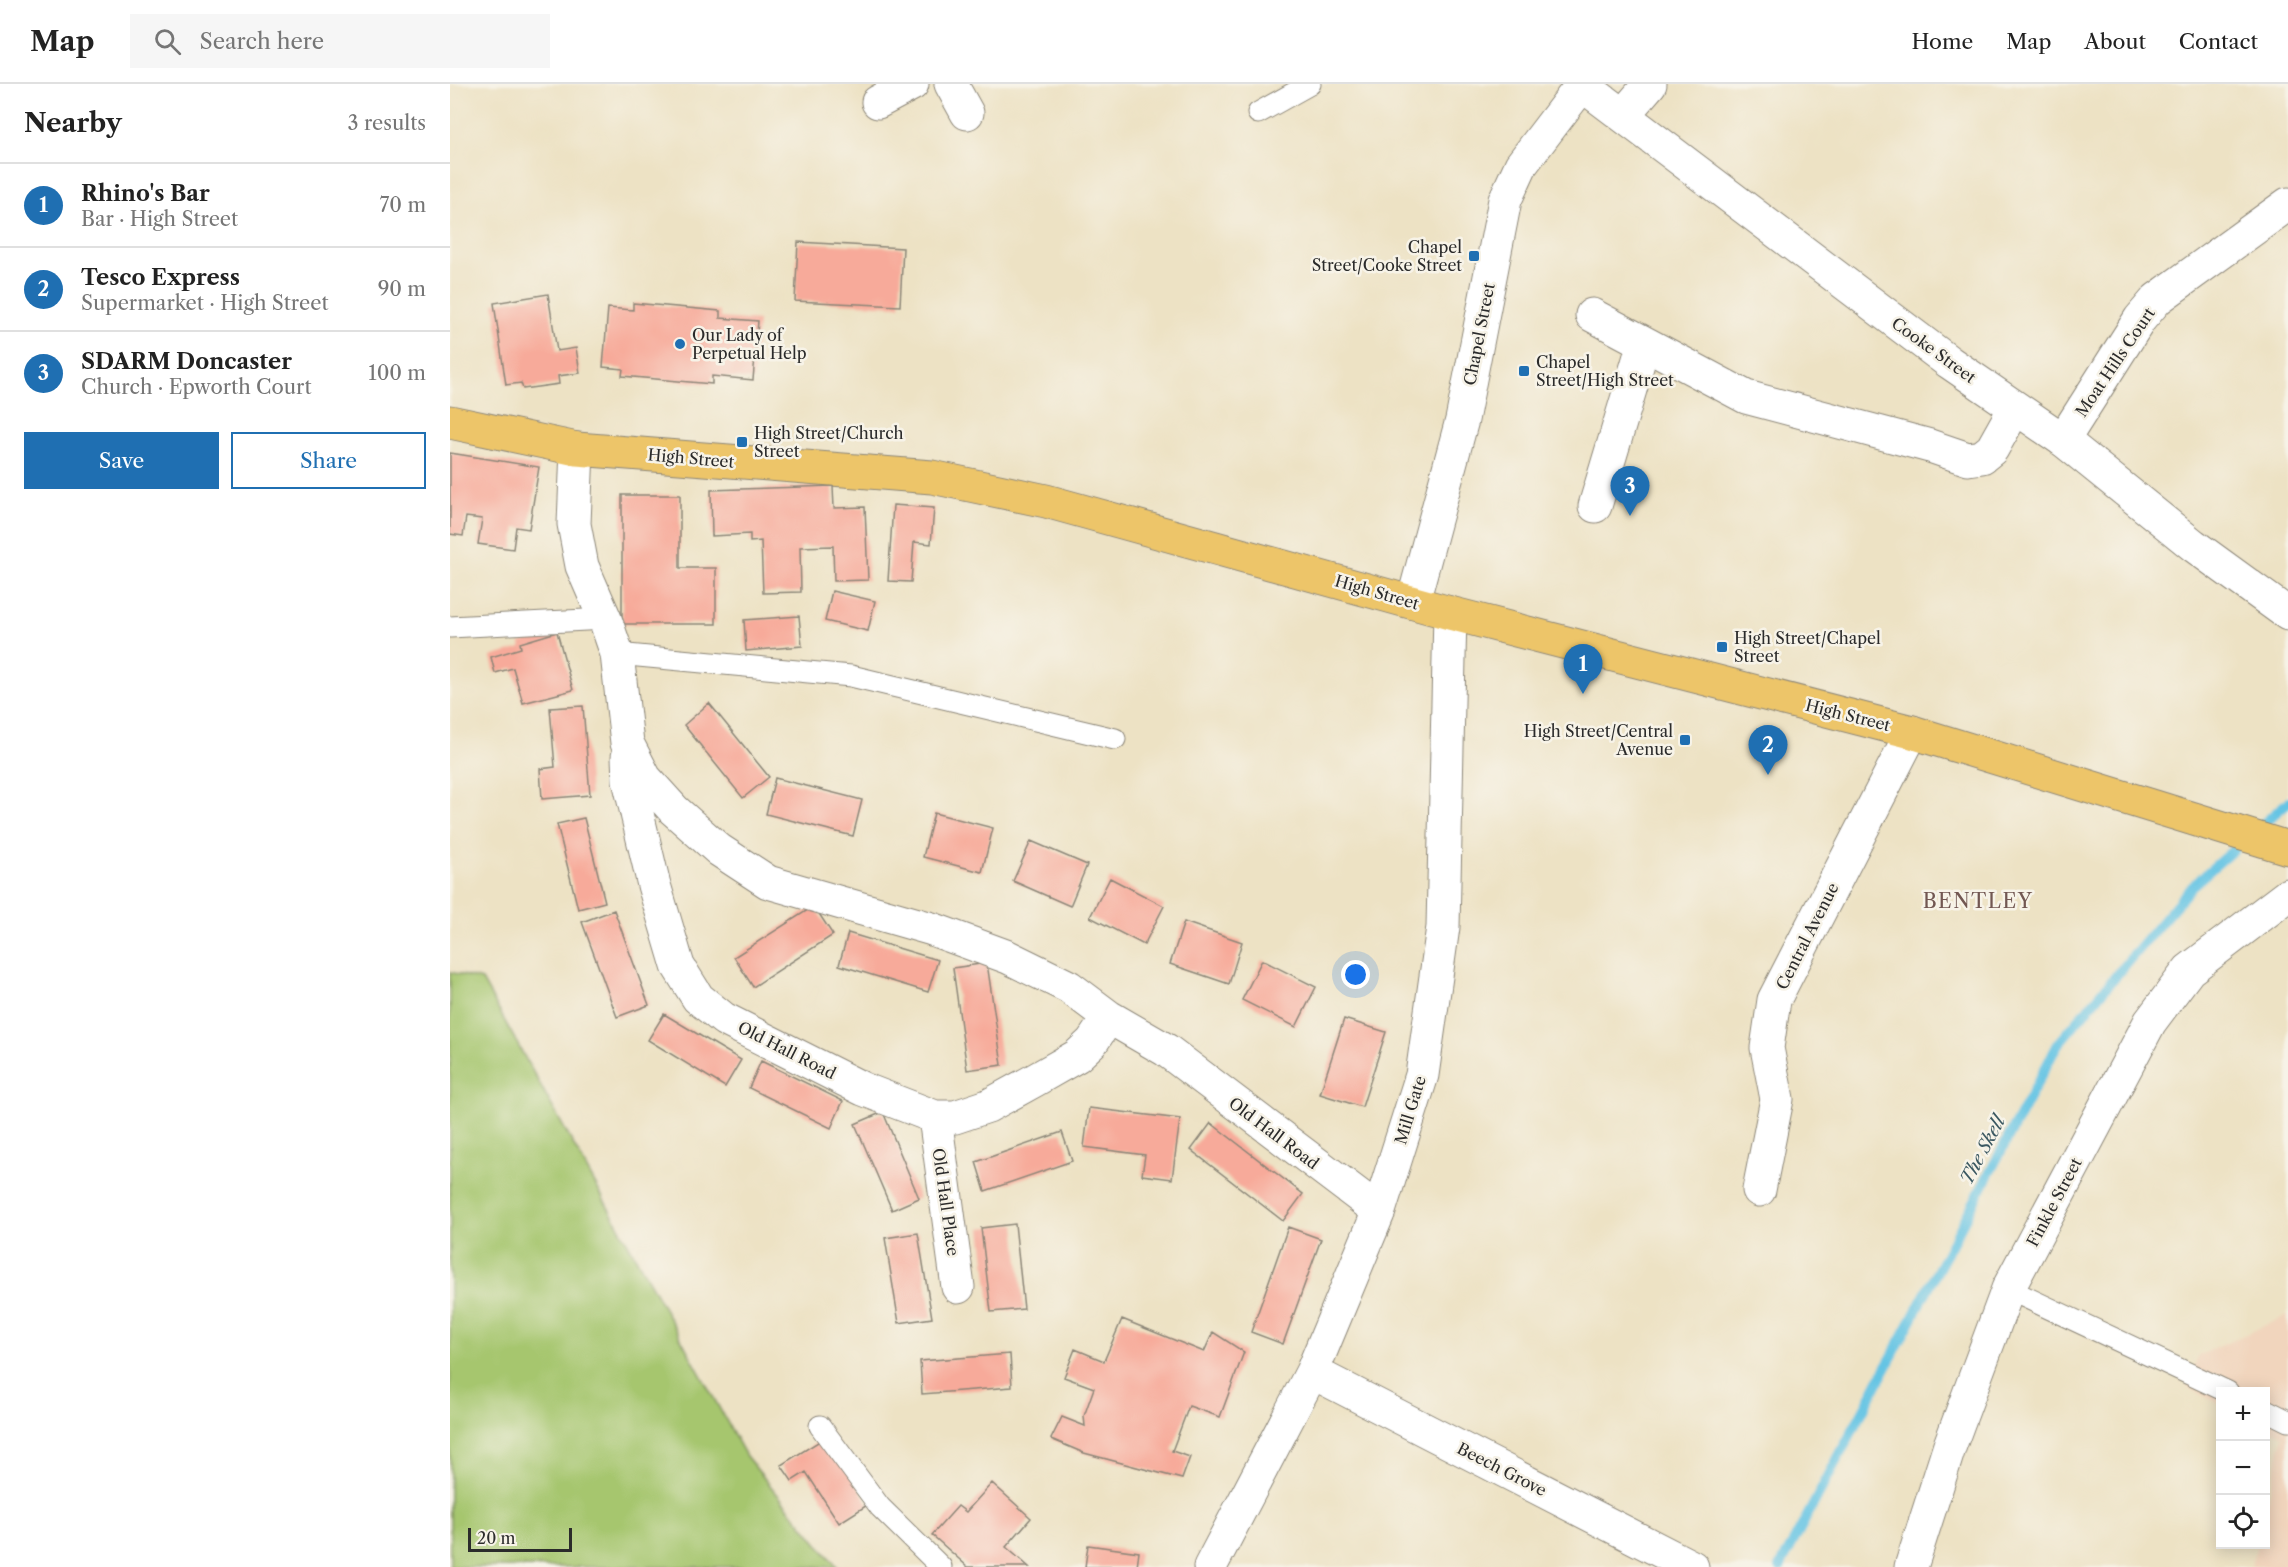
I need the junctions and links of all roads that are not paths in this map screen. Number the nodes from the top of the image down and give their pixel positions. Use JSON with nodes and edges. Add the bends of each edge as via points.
{"nodes":[{"id":1,"x":912,"y":84,"type":"edge"},
{"id":2,"x":951,"y":84,"type":"edge"},
{"id":3,"x":1310,"y":84,"type":"edge"},
{"id":4,"x":1581,"y":84,"type":"edge"},
{"id":5,"x":1650,"y":84,"type":"edge"},
{"id":6,"x":878,"y":102,"type":"dead end"},
{"id":7,"x":967,"y":112,"type":"dead end"},
{"id":8,"x":1258,"y":113,"type":"dead end"},
{"id":9,"x":1624,"y":114,"type":"junction"},
{"id":10,"x":2288,"y":204,"type":"edge"},
{"id":11,"x":1592,"y":315,"type":"dead end"},
{"id":12,"x":1644,"y":343,"type":"junction"},
{"id":13,"x":2015,"y":408,"type":"junction"},
{"id":14,"x":450,"y":422,"type":"edge"},
{"id":15,"x":2063,"y":440,"type":"junction"},
{"id":16,"x":577,"y":449,"type":"junction"},
{"id":17,"x":1595,"y":506,"type":"dead end"},
{"id":18,"x":1413,"y":602,"type":"junction"},
{"id":19,"x":1450,"y":613,"type":"junction"},
{"id":20,"x":2288,"y":614,"type":"edge"},
{"id":21,"x":605,"y":619,"type":"junction"},
{"id":22,"x":450,"y":627,"type":"edge"},
{"id":23,"x":616,"y":654,"type":"junction"},
{"id":24,"x":1912,"y":732,"type":"junction"},
{"id":25,"x":1115,"y":739,"type":"dead end"},
{"id":26,"x":627,"y":743,"type":"junction"},
{"id":27,"x":2282,"y":846,"type":"edge"},
{"id":28,"x":2288,"y":895,"type":"edge"},
{"id":29,"x":1109,"y":1017,"type":"junction"},
{"id":30,"x":934,"y":1118,"type":"junction"},
{"id":31,"x":1759,"y":1190,"type":"dead end"},
{"id":32,"x":1379,"y":1211,"type":"junction"},
{"id":33,"x":958,"y":1287,"type":"dead end"},
{"id":34,"x":2008,"y":1289,"type":"junction"},
{"id":35,"x":1312,"y":1372,"type":"junction"},
{"id":36,"x":2217,"y":1387,"type":"edge"},
{"id":37,"x":2270,"y":1412,"type":"edge"},
{"id":38,"x":2288,"y":1421,"type":"edge"},
{"id":39,"x":820,"y":1426,"type":"dead end"},
{"id":40,"x":941,"y":1567,"type":"edge"},
{"id":41,"x":1210,"y":1567,"type":"edge"},
{"id":42,"x":1692,"y":1567,"type":"edge"},
{"id":43,"x":1911,"y":1567,"type":"edge"}],
"edges":[{"from":1,"to":6,"type":"street"},
{"from":2,"to":7,"type":"street"},
{"from":3,"to":8,"type":"lane"},
{"from":4,"to":9,"type":"street","name":"Cooke Street"},
{"from":4,"to":18,"type":"street","name":"Chapel Street","via":[[1521,165],[1505,200],[1462,420]]},
{"from":5,"to":9,"type":"street"},
{"from":9,"to":13,"type":"street","name":"Cooke Street"},
{"from":10,"to":15,"type":"street","name":"Moat Hills Court","via":[[2157,299]]},
{"from":11,"to":12,"type":"street"},
{"from":12,"to":13,"type":"street","via":[[1746,396],[1968,459],[1982,457],[1992,449]]},
{"from":12,"to":17,"type":"street"},
{"from":13,"to":15,"type":"street","name":"Cooke Street"},
{"from":14,"to":16,"type":"highway","name":"High Street"},
{"from":15,"to":20,"type":"street","name":"Cooke Street","via":[[2193,545]]},
{"from":16,"to":18,"type":"highway","name":"High Street","via":[[932,477],[1047,501]]},
{"from":16,"to":21,"type":"street","name":"Old Hall Road","via":[[574,524],[582,566]]},
{"from":18,"to":19,"type":"highway","name":"High Street"},
{"from":19,"to":24,"type":"highway","name":"High Street"},
{"from":19,"to":32,"type":"street","name":"Mill Gate","via":[[1443,927],[1422,1075]]},
{"from":21,"to":22,"type":"lane"},
{"from":21,"to":23,"type":"street","name":"Old Hall Road"},
{"from":23,"to":25,"type":"lane","via":[[850,676]]},
{"from":23,"to":26,"type":"street","name":"Old Hall Road"},
{"from":24,"to":27,"type":"highway","name":"High Street"},
{"from":24,"to":31,"type":"street","name":"Central Avenue","via":[[1774,1000],[1767,1048],[1777,1100]]},
{"from":26,"to":29,"type":"street","name":"Old Hall Road","via":[[645,778],[674,810],[719,850],[768,882],[932,929],[1008,957],[1069,987]]},
{"from":26,"to":30,"type":"street","name":"Old Hall Road","via":[[629,780],[654,885],[678,966],[698,998],[724,1019],[863,1089]]},
{"from":28,"to":34,"type":"street","name":"Finkle Street","via":[[2189,970],[2150,1022]]},
{"from":29,"to":30,"type":"street","name":"Old Hall Road","via":[[1077,1056],[988,1106],[955,1117]]},
{"from":29,"to":32,"type":"street","name":"Old Hall Road","via":[[1166,1050]]},
{"from":30,"to":33,"type":"street","name":"Old Hall Place"},
{"from":32,"to":35,"type":"street","name":"Mill Gate"},
{"from":34,"to":36,"type":"lane"},
{"from":34,"to":43,"type":"street","name":"Finkle Street","via":[[1950,1445]]},
{"from":35,"to":41,"type":"street","name":"Mill Gate"},
{"from":35,"to":42,"type":"street","name":"Beech Grove"},
{"from":37,"to":38,"type":"lane"},
{"from":39,"to":40,"type":"lane","via":[[880,1507]]}]}
